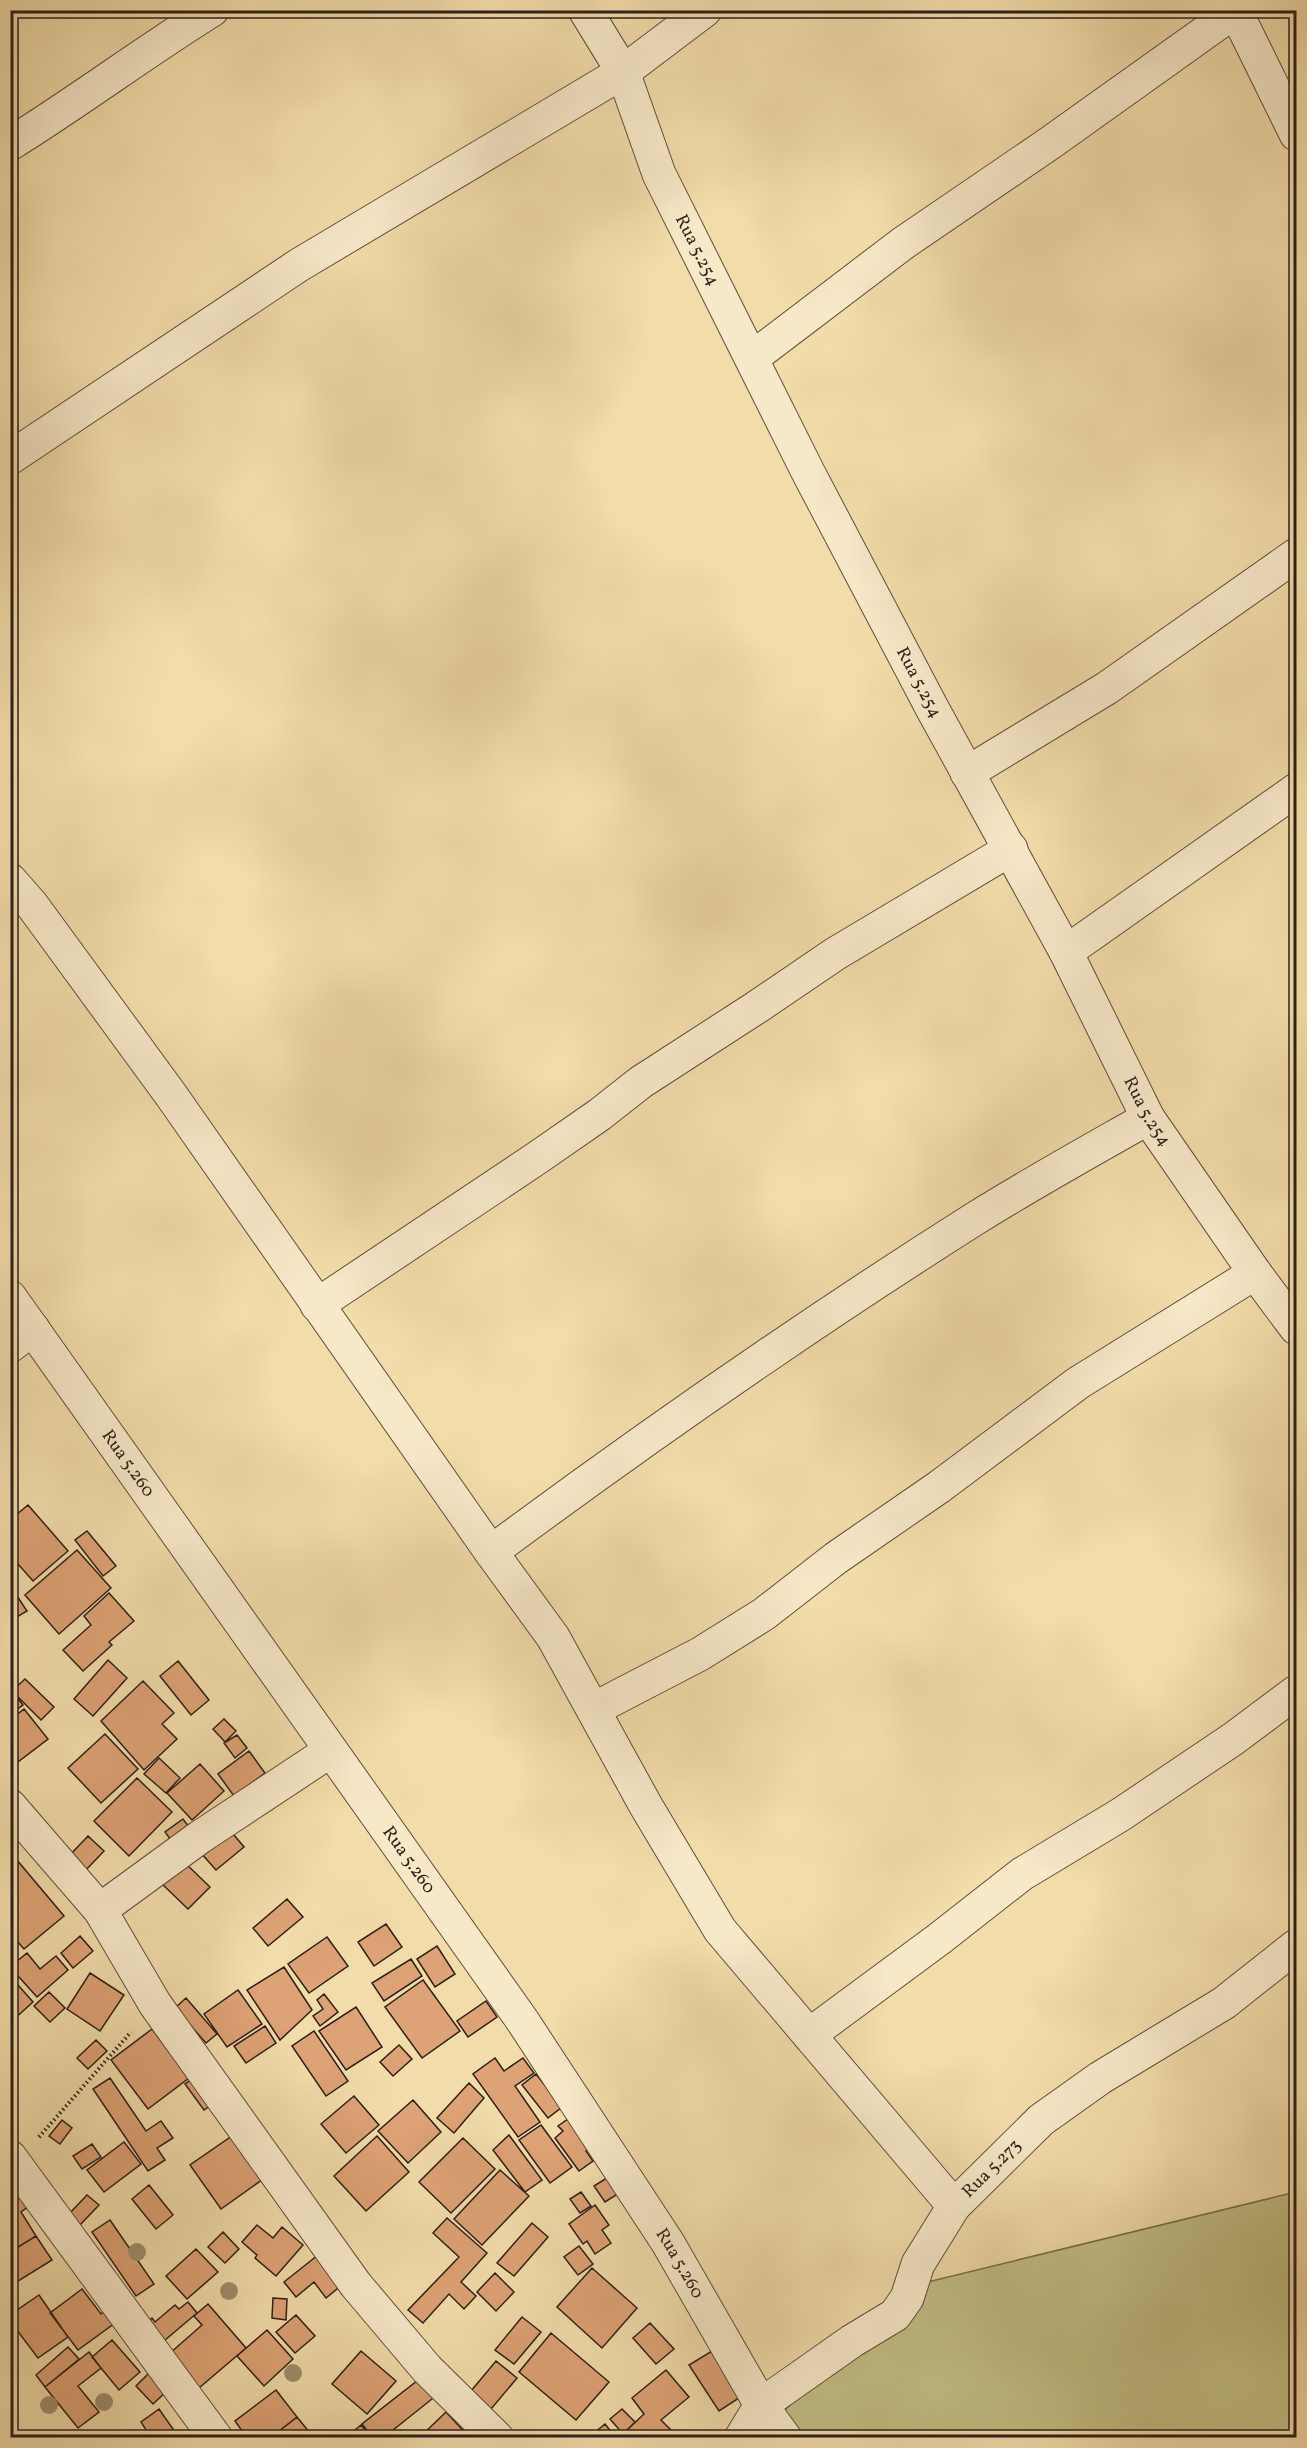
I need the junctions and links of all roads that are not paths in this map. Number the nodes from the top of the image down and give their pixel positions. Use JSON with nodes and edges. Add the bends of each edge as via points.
{"nodes":[{"id":1,"x":212,"y":10,"type":"edge"},
{"id":2,"x":585,"y":10,"type":"edge"},
{"id":3,"x":705,"y":10,"type":"edge"},
{"id":4,"x":1235,"y":11,"type":"edge"},
{"id":5,"x":623,"y":72,"type":"junction"},
{"id":6,"x":1296,"y":134,"type":"edge"},
{"id":7,"x":10,"y":144,"type":"edge"},
{"id":8,"x":752,"y":358,"type":"junction"},
{"id":9,"x":10,"y":458,"type":"edge"},
{"id":10,"x":1296,"y":555,"type":"edge"},
{"id":11,"x":967,"y":773,"type":"junction"},
{"id":12,"x":1296,"y":790,"type":"edge"},
{"id":13,"x":1011,"y":849,"type":"junction"},
{"id":14,"x":10,"y":880,"type":"edge"},
{"id":15,"x":1066,"y":952,"type":"junction"},
{"id":16,"x":1148,"y":1118,"type":"junction"},
{"id":17,"x":1255,"y":1273,"type":"junction"},
{"id":18,"x":10,"y":1297,"type":"edge"},
{"id":19,"x":317,"y":1305,"type":"junction"},
{"id":20,"x":1296,"y":1328,"type":"edge"},
{"id":21,"x":22,"y":1338,"type":"edge"},
{"id":22,"x":491,"y":1552,"type":"junction"},
{"id":23,"x":1296,"y":1692,"type":"edge"},
{"id":24,"x":594,"y":1709,"type":"junction"},
{"id":25,"x":330,"y":1751,"type":"junction"},
{"id":26,"x":10,"y":1806,"type":"edge"},
{"id":27,"x":100,"y":1910,"type":"junction"},
{"id":28,"x":1296,"y":1946,"type":"edge"},
{"id":29,"x":809,"y":2035,"type":"junction"},
{"id":30,"x":13,"y":2160,"type":"edge"},
{"id":31,"x":954,"y":2206,"type":"junction"},
{"id":32,"x":761,"y":2405,"type":"junction"},
{"id":33,"x":216,"y":2438,"type":"edge"},
{"id":34,"x":497,"y":2438,"type":"edge"},
{"id":35,"x":741,"y":2438,"type":"edge"},
{"id":36,"x":785,"y":2438,"type":"edge"}],
"edges":[{"from":1,"to":7,"type":"street"},
{"from":2,"to":5,"type":"street","name":"Rua 5.254"},
{"from":3,"to":5,"type":"street"},
{"from":4,"to":6,"type":"street"},
{"from":4,"to":8,"type":"street","via":[[902,244]]},
{"from":5,"to":8,"type":"street","name":"Rua 5.254","via":[[659,174]]},
{"from":5,"to":9,"type":"street","via":[[299,265]]},
{"from":8,"to":11,"type":"street","name":"Rua 5.254"},
{"from":10,"to":11,"type":"street","via":[[1107,688]]},
{"from":11,"to":13,"type":"street","name":"Rua 5.254"},
{"from":12,"to":15,"type":"street"},
{"from":13,"to":15,"type":"street","name":"Rua 5.254"},
{"from":13,"to":19,"type":"street","via":[[835,954]]},
{"from":14,"to":19,"type":"street","via":[[171,1095]]},
{"from":15,"to":16,"type":"street","name":"Rua 5.254"},
{"from":16,"to":17,"type":"street","name":"Rua 5.254"},
{"from":16,"to":22,"type":"street","via":[[978,1217],[833,1310],[630,1449]]},
{"from":17,"to":20,"type":"street","name":"Rua 5.254"},
{"from":17,"to":24,"type":"street","via":[[1078,1383],[764,1614],[700,1654]]},
{"from":18,"to":21,"type":"street","name":"Rua 5.260"},
{"from":19,"to":22,"type":"street"},
{"from":21,"to":25,"type":"street","name":"Rua 5.260"},
{"from":22,"to":24,"type":"street","via":[[553,1637]]},
{"from":23,"to":29,"type":"street","via":[[1120,1815],[1022,1874]]},
{"from":24,"to":29,"type":"street","via":[[720,1930]]},
{"from":25,"to":27,"type":"street","via":[[200,1837]]},
{"from":25,"to":32,"type":"street","name":"Rua 5.260","via":[[522,2020],[668,2242]]},
{"from":26,"to":27,"type":"street"},
{"from":27,"to":34,"type":"street","via":[[155,2004],[356,2285],[427,2369]]},
{"from":28,"to":31,"type":"street","name":"Rua 5.273","via":[[1224,2003],[1100,2078],[1041,2120]]},
{"from":29,"to":31,"type":"street"},
{"from":30,"to":33,"type":"street"},
{"from":31,"to":32,"type":"street","name":"Rua 5.273","via":[[918,2264],[907,2298],[895,2315]]},
{"from":32,"to":35,"type":"street","name":"Rua 5.273"},
{"from":32,"to":36,"type":"street","name":"Rua 5.260"}]}
